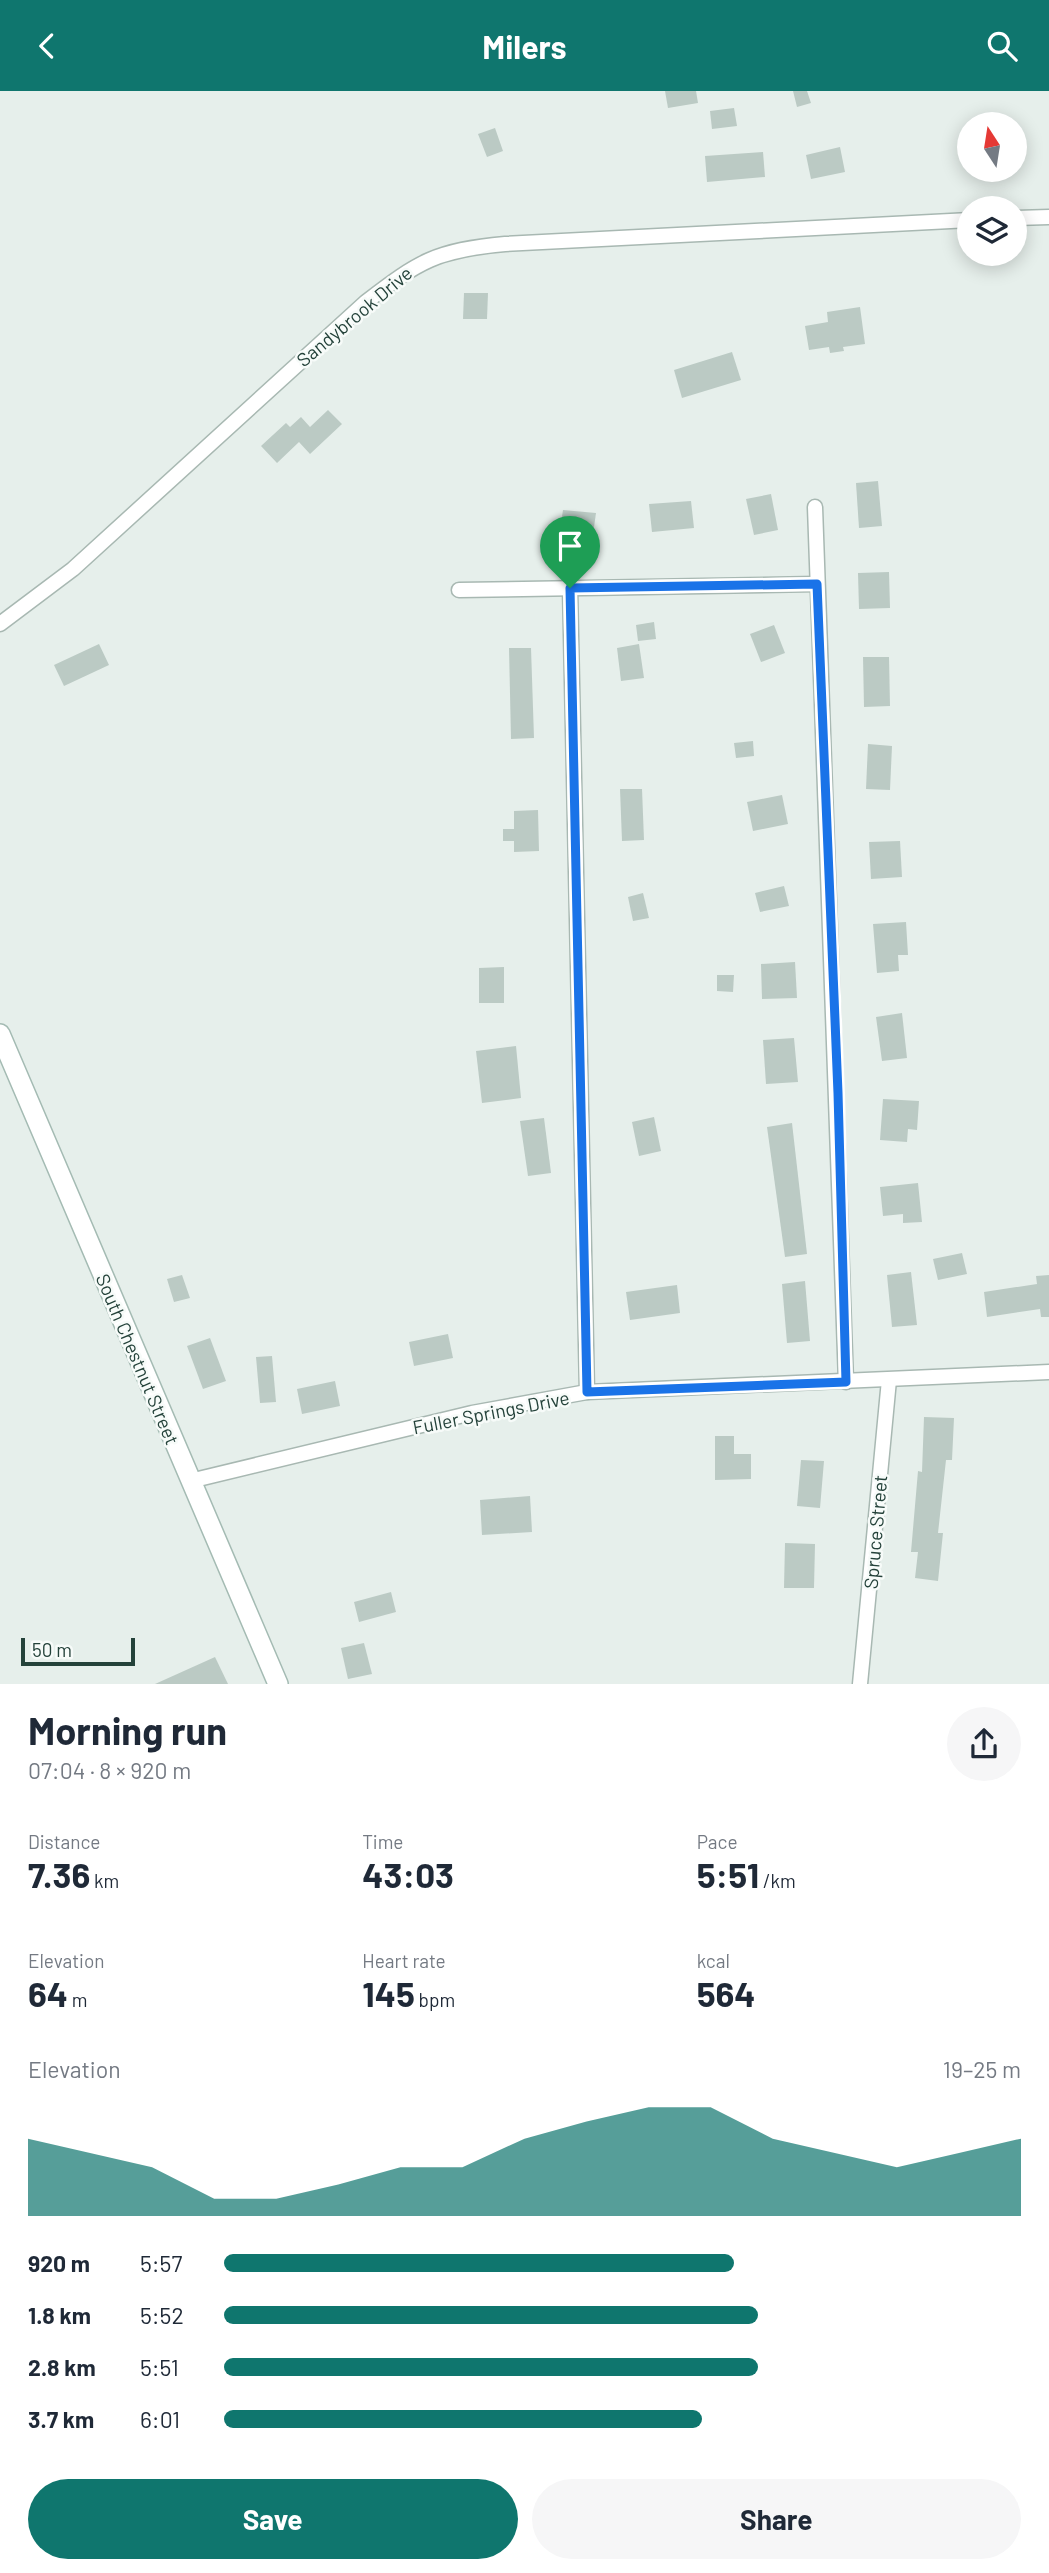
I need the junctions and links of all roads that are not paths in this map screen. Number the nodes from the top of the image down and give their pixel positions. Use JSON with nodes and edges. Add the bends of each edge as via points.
{"nodes":[{"id":1,"x":1049,"y":217,"type":"edge"},
{"id":2,"x":1027,"y":218,"type":"edge"},
{"id":3,"x":957,"y":221,"type":"edge"},
{"id":4,"x":815,"y":507,"type":"dead end"},
{"id":5,"x":817,"y":584,"type":"junction"},
{"id":6,"x":570,"y":588,"type":"junction"},
{"id":7,"x":459,"y":590,"type":"dead end"},
{"id":8,"x":0,"y":624,"type":"edge"},
{"id":9,"x":0,"y":1034,"type":"edge"},
{"id":10,"x":1049,"y":1372,"type":"edge"},
{"id":11,"x":889,"y":1380,"type":"junction"},
{"id":12,"x":846,"y":1382,"type":"junction"},
{"id":13,"x":587,"y":1392,"type":"junction"},
{"id":14,"x":190,"y":1481,"type":"junction"},
{"id":15,"x":278,"y":1684,"type":"edge"},
{"id":16,"x":860,"y":1684,"type":"edge"}],
"edges":[{"from":1,"to":2,"type":"street"},
{"from":3,"to":8,"type":"street","name":"Sandybrook Drive","via":[[505,244],[435,255],[411,267],[366,302],[73,569]]},
{"from":4,"to":5,"type":"street"},
{"from":5,"to":6,"type":"street"},
{"from":5,"to":12,"type":"street"},
{"from":6,"to":7,"type":"street"},
{"from":6,"to":13,"type":"street"},
{"from":9,"to":14,"type":"main road","name":"South Chestnut Street"},
{"from":10,"to":11,"type":"street","name":"Fuller Springs Drive"},
{"from":11,"to":12,"type":"street","name":"Fuller Springs Drive"},
{"from":11,"to":16,"type":"street","name":"Spruce Street"},
{"from":12,"to":13,"type":"street","name":"Fuller Springs Drive"},
{"from":13,"to":14,"type":"street","name":"Fuller Springs Drive","via":[[472,1413]]},
{"from":14,"to":15,"type":"main road","name":"South Chestnut Street"}]}
